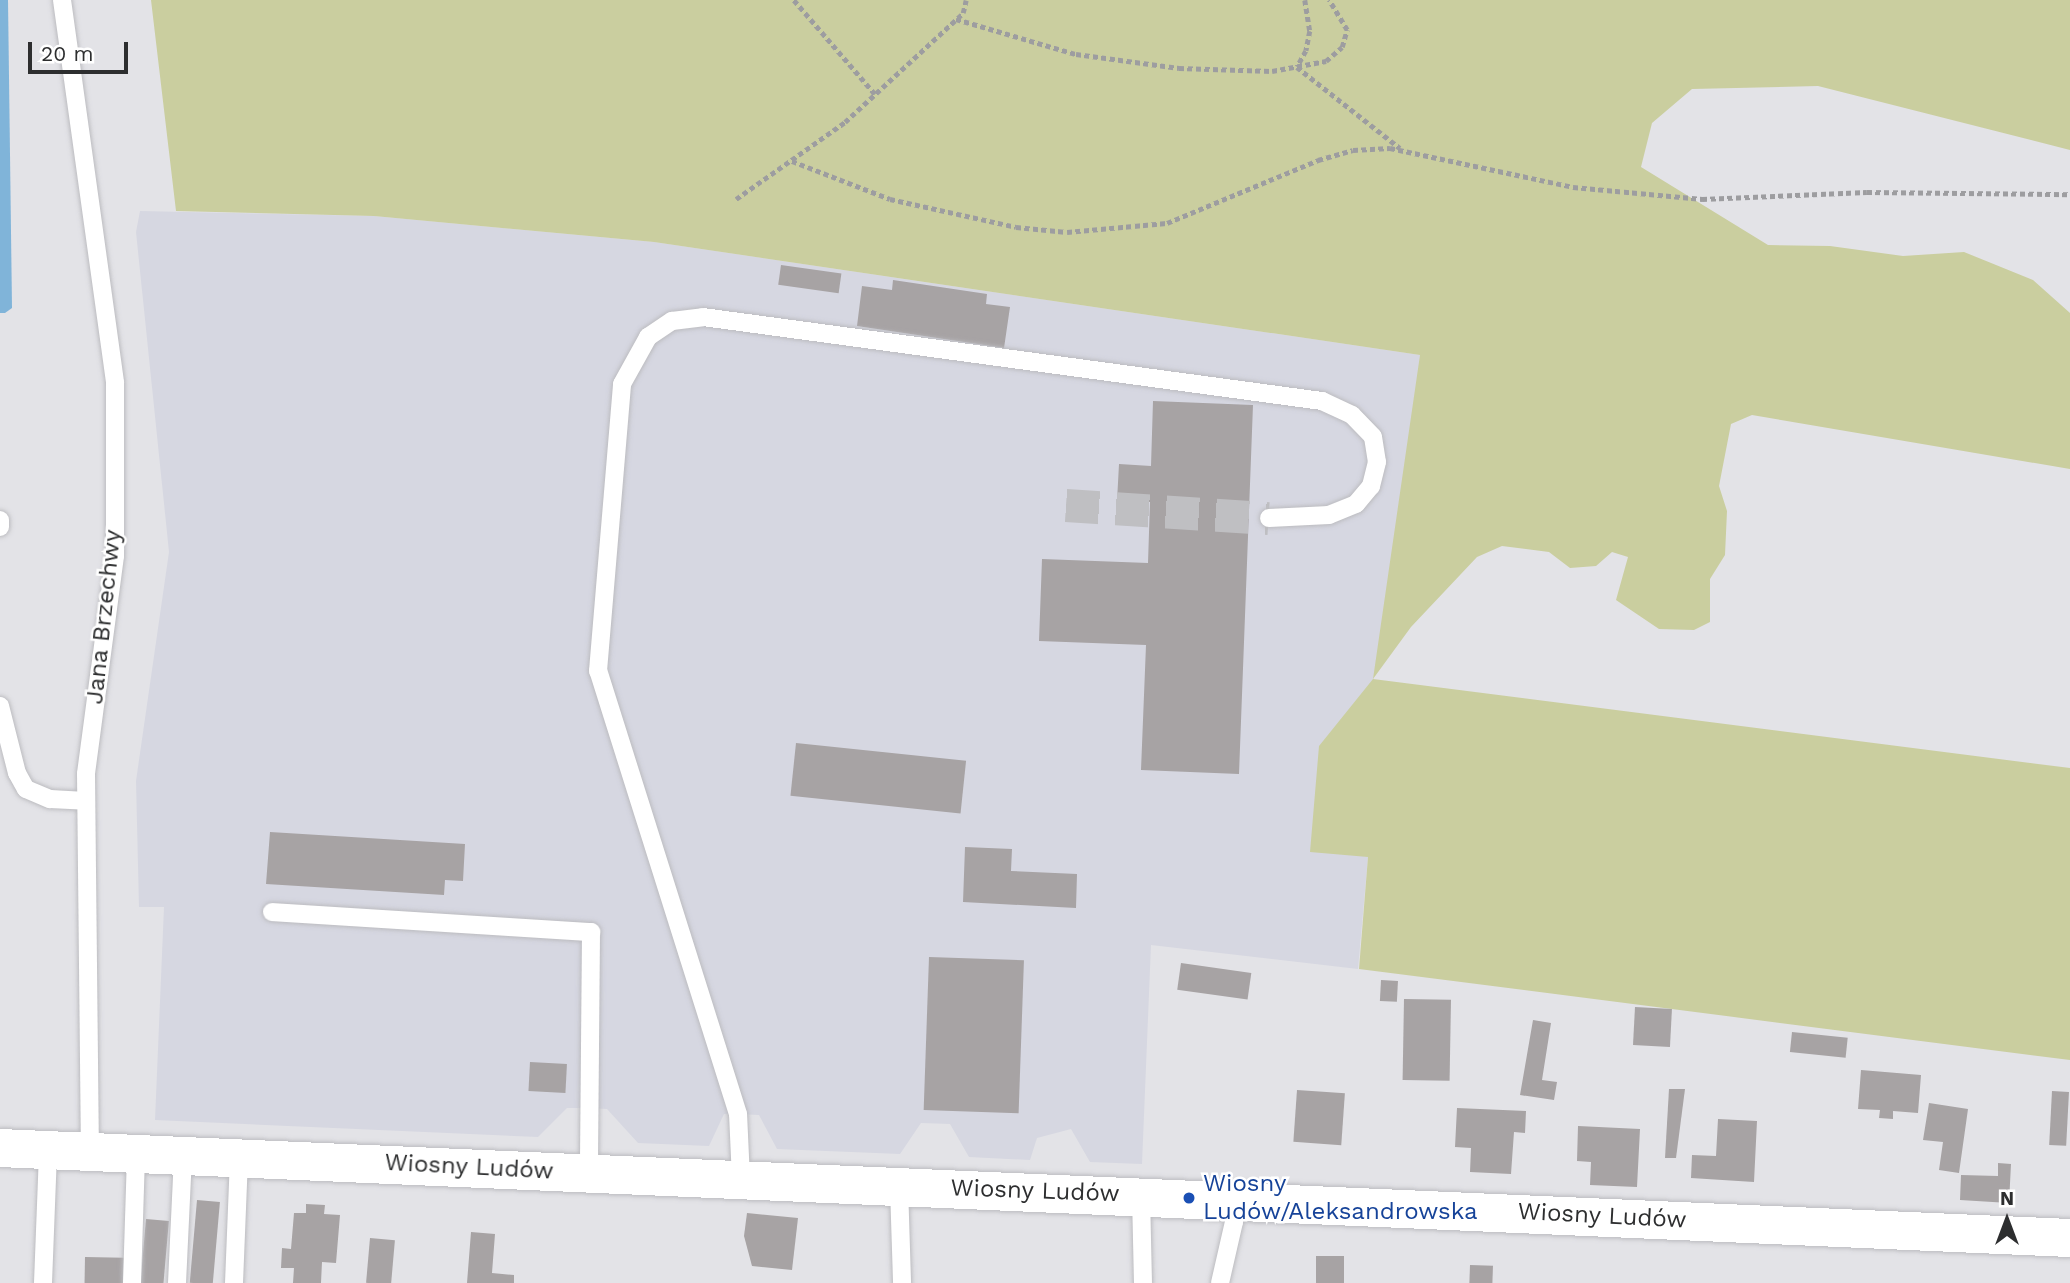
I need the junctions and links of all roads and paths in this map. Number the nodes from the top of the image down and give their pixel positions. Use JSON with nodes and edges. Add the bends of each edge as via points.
{"nodes":[{"id":1,"x":62,"y":0,"type":"edge"},
{"id":2,"x":794,"y":0,"type":"edge"},
{"id":3,"x":966,"y":0,"type":"edge"},
{"id":4,"x":1305,"y":0,"type":"edge"},
{"id":5,"x":1329,"y":0,"type":"edge"},
{"id":6,"x":956,"y":19,"type":"junction"},
{"id":7,"x":1297,"y":67,"type":"junction"},
{"id":8,"x":875,"y":94,"type":"junction"},
{"id":9,"x":1407,"y":151,"type":"junction"},
{"id":10,"x":792,"y":161,"type":"junction"},
{"id":11,"x":2070,"y":194,"type":"edge"},
{"id":12,"x":736,"y":199,"type":"dead end"},
{"id":13,"x":1269,"y":518,"type":"tunnel mouth"},
{"id":14,"x":0,"y":520,"type":"edge"},
{"id":15,"x":0,"y":527,"type":"edge"},
{"id":16,"x":0,"y":706,"type":"edge"},
{"id":17,"x":86,"y":801,"type":"junction"},
{"id":18,"x":272,"y":912,"type":"dead end"},
{"id":19,"x":0,"y":1149,"type":"edge"},
{"id":20,"x":48,"y":1151,"type":"junction"},
{"id":21,"x":90,"y":1152,"type":"junction"},
{"id":22,"x":136,"y":1154,"type":"junction"},
{"id":23,"x":183,"y":1155,"type":"junction"},
{"id":24,"x":239,"y":1157,"type":"junction"},
{"id":25,"x":589,"y":1173,"type":"junction"},
{"id":26,"x":741,"y":1180,"type":"junction"},
{"id":27,"x":899,"y":1186,"type":"junction"},
{"id":28,"x":1141,"y":1195,"type":"junction"},
{"id":29,"x":1233,"y":1199,"type":"junction"},
{"id":30,"x":2070,"y":1238,"type":"edge"},
{"id":31,"x":43,"y":1283,"type":"edge"},
{"id":32,"x":132,"y":1283,"type":"edge"},
{"id":33,"x":177,"y":1283,"type":"edge"},
{"id":34,"x":234,"y":1283,"type":"edge"},
{"id":35,"x":902,"y":1283,"type":"edge"},
{"id":36,"x":1143,"y":1283,"type":"edge"},
{"id":37,"x":1220,"y":1283,"type":"edge"}],
"edges":[{"from":1,"to":17,"type":"lane","name":"Jana Brzechwy","via":[[115,383],[115,556]]},
{"from":2,"to":8,"type":"path"},
{"from":3,"to":6,"type":"path"},
{"from":4,"to":7,"type":"path","via":[[1310,32]]},
{"from":5,"to":7,"type":"path","via":[[1347,30],[1342,47],[1326,61]]},
{"from":6,"to":7,"type":"path","via":[[1076,54],[1179,68],[1272,71]]},
{"from":6,"to":8,"type":"path"},
{"from":7,"to":9,"type":"path","via":[[1369,127]]},
{"from":8,"to":10,"type":"path"},
{"from":9,"to":10,"type":"path","via":[[1353,150],[1318,160],[1167,223],[1067,232],[1016,227],[890,199]]},
{"from":9,"to":11,"type":"path","via":[[1573,187],[1702,199],[1867,192]]},
{"from":10,"to":12,"type":"path"},
{"from":13,"to":26,"type":"lane","via":[[1329,515],[1356,504],[1371,486],[1377,462],[1373,437],[1352,415],[1322,401],[703,317],[672,321],[648,337],[631,359],[617,412],[598,671],[738,1114]]},
{"from":14,"to":15,"type":"lane"},
{"from":16,"to":17,"type":"lane","via":[[17,773],[26,789],[50,799]]},
{"from":17,"to":21,"type":"lane","name":"Jana Brzechwy"},
{"from":18,"to":25,"type":"lane","via":[[591,932]]},
{"from":19,"to":20,"type":"street","name":"Wiosny Ludów"},
{"from":20,"to":21,"type":"street","name":"Wiosny Ludów"},
{"from":20,"to":31,"type":"lane"},
{"from":21,"to":22,"type":"street","name":"Wiosny Ludów"},
{"from":22,"to":23,"type":"street","name":"Wiosny Ludów"},
{"from":22,"to":32,"type":"lane"},
{"from":23,"to":24,"type":"street","name":"Wiosny Ludów"},
{"from":23,"to":33,"type":"lane"},
{"from":24,"to":25,"type":"street","name":"Wiosny Ludów"},
{"from":24,"to":34,"type":"lane"},
{"from":25,"to":26,"type":"street","name":"Wiosny Ludów"},
{"from":26,"to":27,"type":"street","name":"Wiosny Ludów"},
{"from":27,"to":28,"type":"street","name":"Wiosny Ludów"},
{"from":27,"to":35,"type":"lane"},
{"from":28,"to":29,"type":"street","name":"Wiosny Ludów"},
{"from":28,"to":36,"type":"lane"},
{"from":29,"to":30,"type":"street","name":"Wiosny Ludów"},
{"from":29,"to":37,"type":"lane","via":[[1234,1222]]}]}
